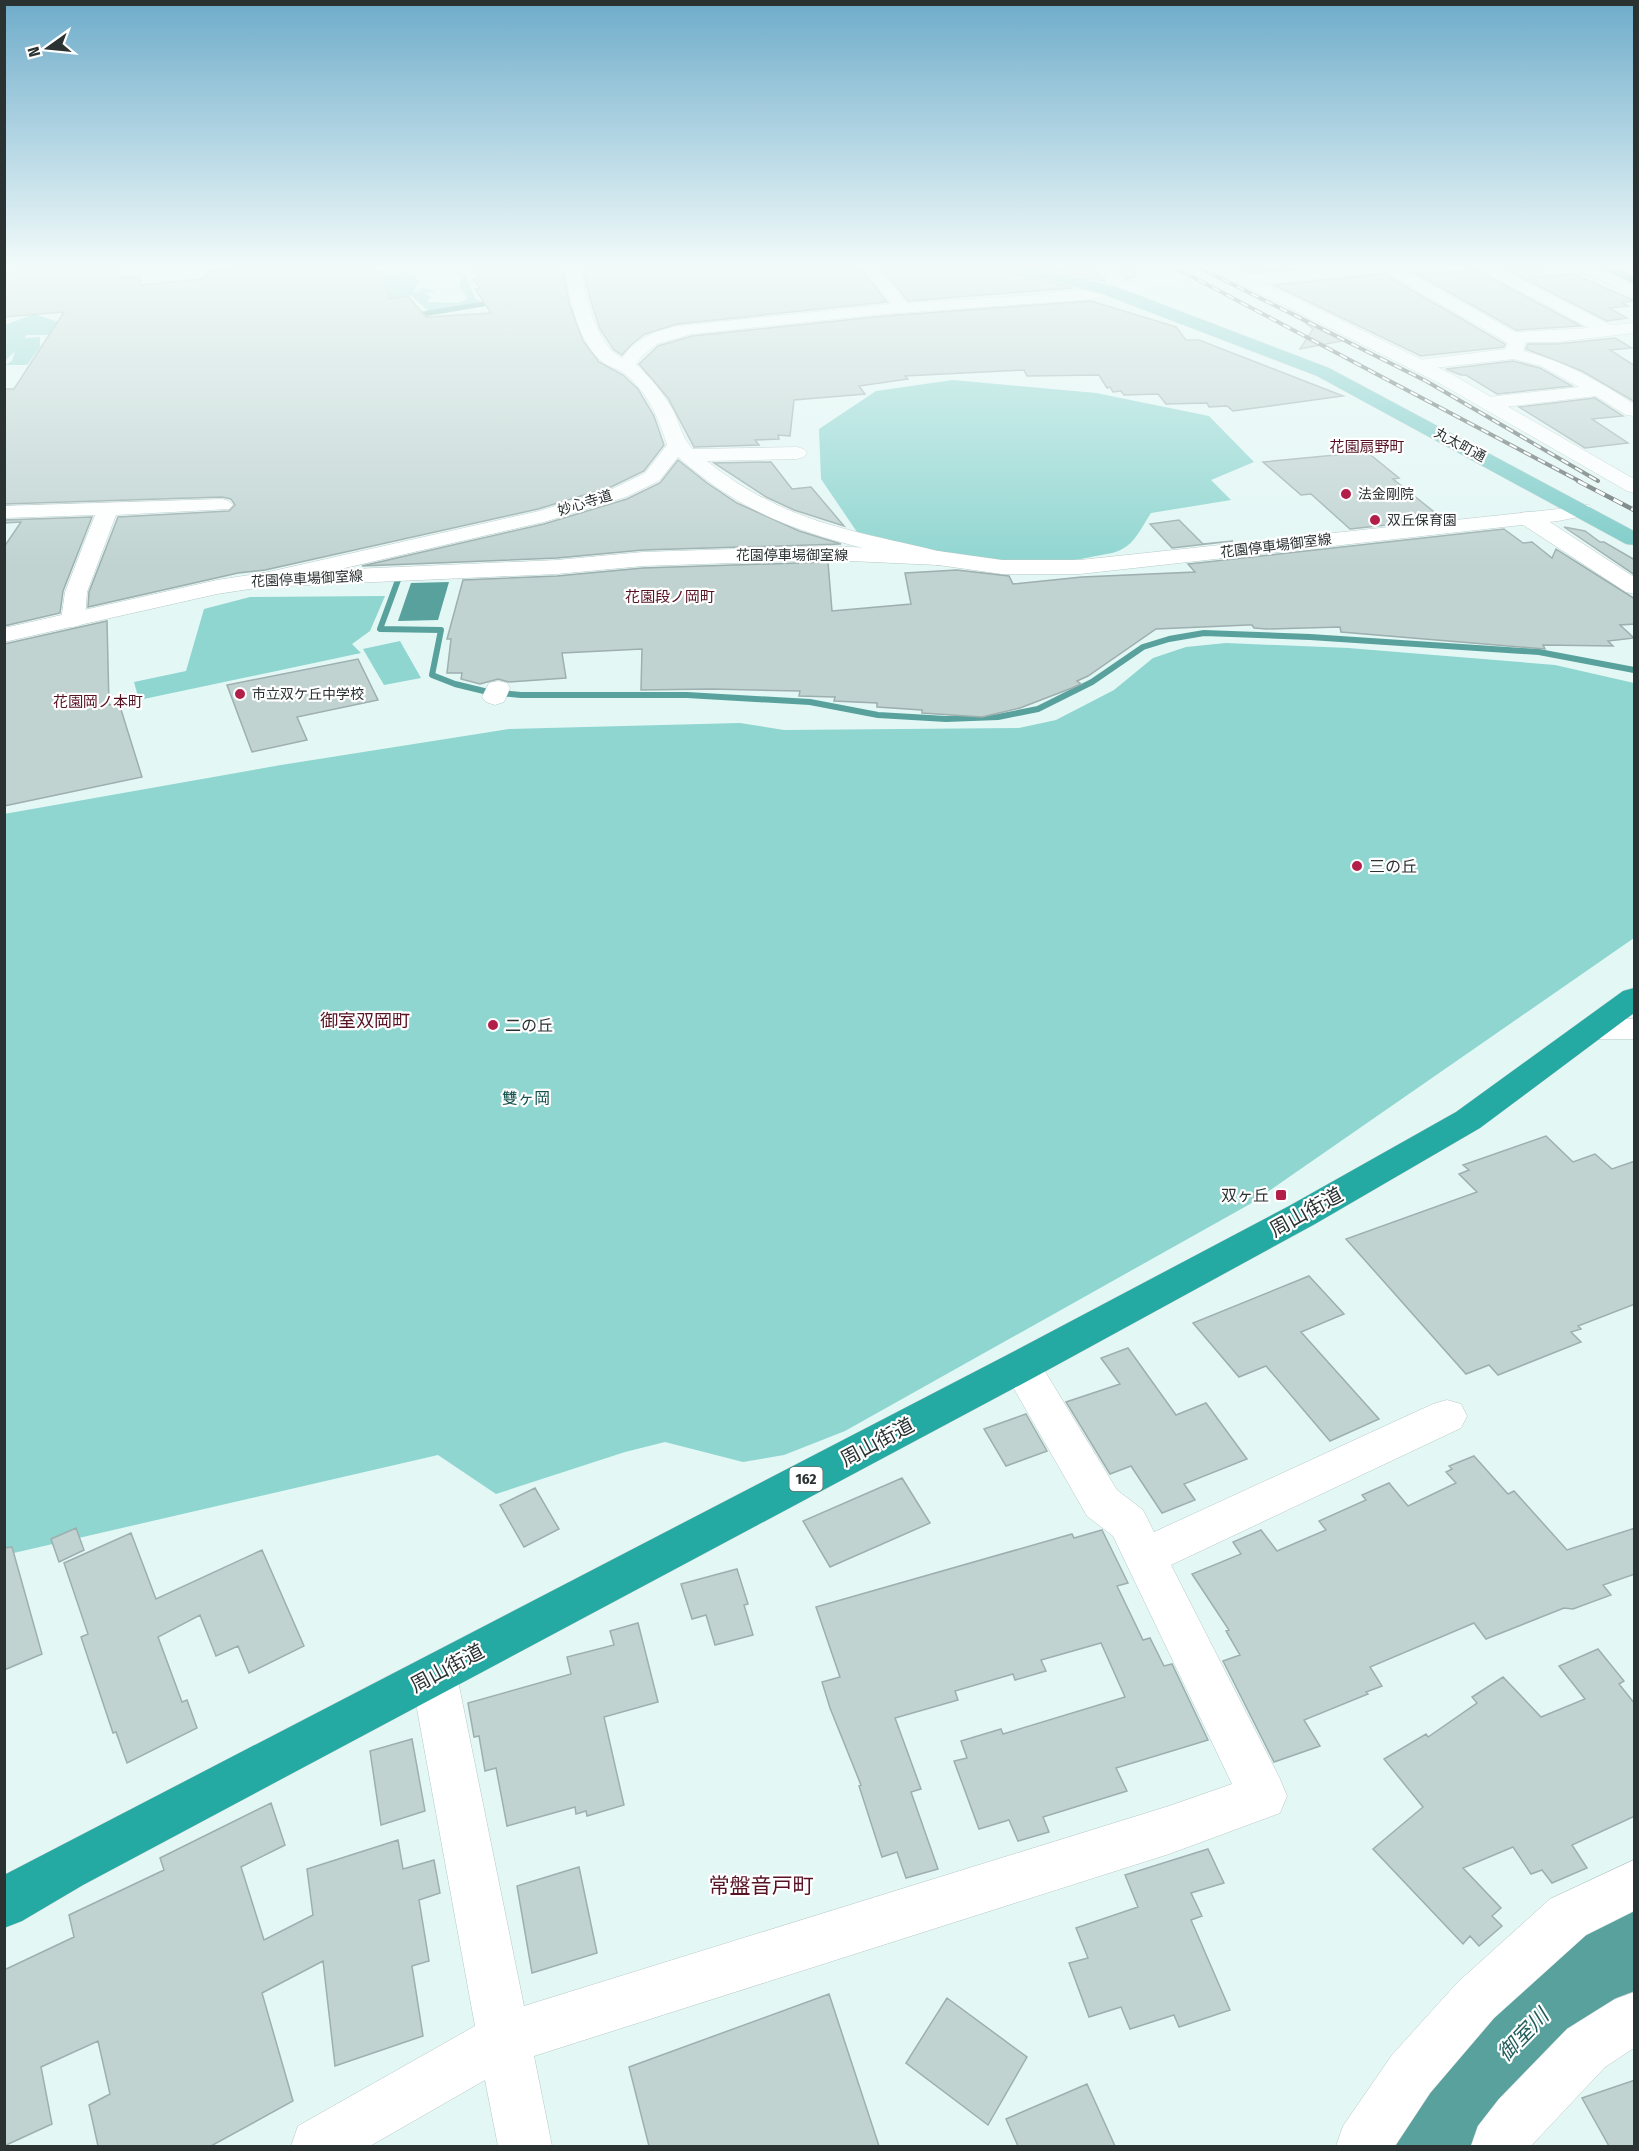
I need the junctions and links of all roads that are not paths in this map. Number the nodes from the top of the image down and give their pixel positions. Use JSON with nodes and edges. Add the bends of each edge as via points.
{"nodes":[{"id":1,"x":1306,"y":365,"type":"edge"},
{"id":2,"x":1417,"y":365,"type":"edge"},
{"id":3,"x":1553,"y":365,"type":"edge"},
{"id":4,"x":626,"y":366,"type":"edge"},
{"id":5,"x":1599,"y":390,"type":"junction"},
{"id":6,"x":1488,"y":403,"type":"junction"},
{"id":7,"x":1634,"y":411,"type":"edge"},
{"id":8,"x":682,"y":450,"type":"junction"},
{"id":9,"x":797,"y":453,"type":"dead end"},
{"id":10,"x":1635,"y":487,"type":"edge"},
{"id":11,"x":222,"y":505,"type":"dead end"},
{"id":12,"x":108,"y":508,"type":"junction"},
{"id":13,"x":1581,"y":510,"type":"junction"},
{"id":14,"x":4,"y":512,"type":"edge"},
{"id":15,"x":1528,"y":518,"type":"junction"},
{"id":16,"x":1635,"y":539,"type":"edge"},
{"id":17,"x":938,"y":558,"type":"junction"},
{"id":18,"x":254,"y":581,"type":"junction"},
{"id":19,"x":1635,"y":586,"type":"edge"},
{"id":20,"x":73,"y":620,"type":"junction"},
{"id":21,"x":4,"y":635,"type":"edge"},
{"id":22,"x":1635,"y":998,"type":"edge"},
{"id":23,"x":1591,"y":1029,"type":"junction"},
{"id":24,"x":1635,"y":1029,"type":"edge"},
{"id":25,"x":1022,"y":1366,"type":"junction"},
{"id":26,"x":1447,"y":1416,"type":"dead end"},
{"id":27,"x":1146,"y":1556,"type":"junction"},
{"id":28,"x":434,"y":1676,"type":"junction"},
{"id":29,"x":1635,"y":1885,"type":"edge"},
{"id":30,"x":4,"y":1904,"type":"edge"},
{"id":31,"x":1635,"y":2018,"type":"edge"},
{"id":32,"x":504,"y":2039,"type":"junction"},
{"id":33,"x":318,"y":2146,"type":"edge"},
{"id":34,"x":525,"y":2146,"type":"edge"},
{"id":35,"x":1363,"y":2146,"type":"edge"},
{"id":36,"x":1498,"y":2146,"type":"edge"}],
"edges":[{"from":1,"to":13,"type":"main road","name":"丸太町通"},
{"from":2,"to":6,"type":"street"},
{"from":3,"to":5,"type":"street"},
{"from":4,"to":8,"type":"street","via":[[652,392]]},
{"from":5,"to":6,"type":"street"},
{"from":5,"to":7,"type":"street"},
{"from":6,"to":10,"type":"street"},
{"from":8,"to":9,"type":"street"},
{"from":8,"to":17,"type":"street","via":[[734,490],[796,523]]},
{"from":8,"to":18,"type":"street","name":"妙心寺道","via":[[652,477],[619,493],[544,516]]},
{"from":11,"to":12,"type":"street"},
{"from":12,"to":14,"type":"street"},
{"from":12,"to":20,"type":"street","via":[[76,592]]},
{"from":13,"to":15,"type":"street","name":"花園停車場御室線"},
{"from":13,"to":16,"type":"main road","name":"丸太町通"},
{"from":15,"to":17,"type":"street","name":"花園停車場御室線","via":[[1080,567],[1002,567]]},
{"from":15,"to":19,"type":"street"},
{"from":17,"to":18,"type":"street","name":"花園停車場御室線","via":[[828,553],[733,555]]},
{"from":18,"to":20,"type":"street","name":"花園停車場御室線"},
{"from":20,"to":21,"type":"street","name":"花園停車場御室線"},
{"from":22,"to":23,"type":"highway","name":"周山街道","number":"162"},
{"from":23,"to":24,"type":"street"},
{"from":23,"to":25,"type":"highway","name":"周山街道","number":"162","via":[[1468,1120],[1302,1215]]},
{"from":25,"to":27,"type":"street","via":[[1102,1503],[1128,1523]]},
{"from":25,"to":28,"type":"highway","name":"周山街道","number":"162"},
{"from":26,"to":27,"type":"street"},
{"from":27,"to":32,"type":"street","via":[[1263,1796],[1146,1837]]},
{"from":28,"to":30,"type":"highway","name":"周山街道","number":"162"},
{"from":28,"to":32,"type":"street"},
{"from":29,"to":35,"type":"street","via":[[1568,1917],[1476,2000],[1412,2074]]},
{"from":31,"to":36,"type":"street","via":[[1586,2048],[1518,2118]]},
{"from":32,"to":33,"type":"street"},
{"from":32,"to":34,"type":"street"}]}
